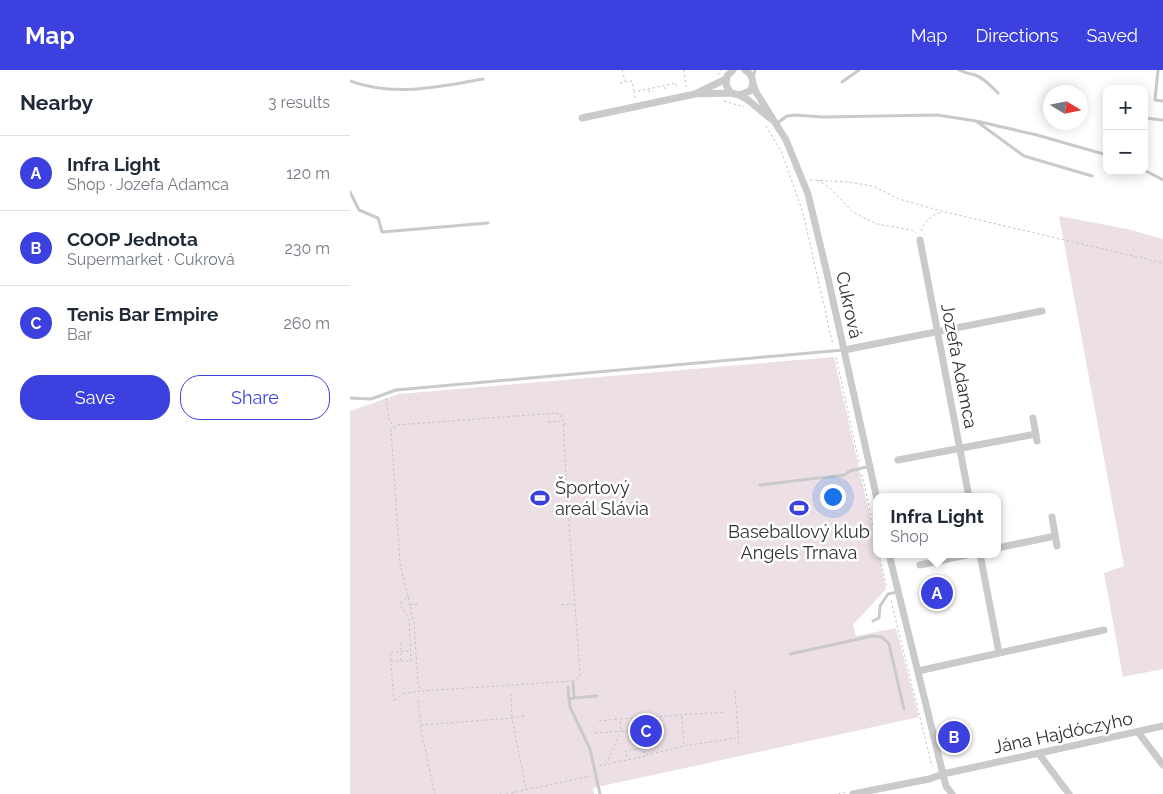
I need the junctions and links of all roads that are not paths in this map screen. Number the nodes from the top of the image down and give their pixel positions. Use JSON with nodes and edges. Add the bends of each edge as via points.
{"nodes":[{"id":1,"x":746,"y":70,"type":"edge"},
{"id":2,"x":755,"y":70,"type":"edge"},
{"id":3,"x":859,"y":70,"type":"edge"},
{"id":4,"x":959,"y":70,"type":"edge"},
{"id":5,"x":1158,"y":70,"type":"edge"},
{"id":6,"x":730,"y":73,"type":"edge"},
{"id":7,"x":482,"y":79,"type":"dead end"},
{"id":8,"x":350,"y":81,"type":"edge"},
{"id":9,"x":752,"y":81,"type":"junction"},
{"id":10,"x":842,"y":82,"type":"dead end"},
{"id":11,"x":998,"y":92,"type":"dead end"},
{"id":12,"x":731,"y":93,"type":"junction"},
{"id":13,"x":695,"y":94,"type":"junction"},
{"id":14,"x":740,"y":95,"type":"junction"},
{"id":15,"x":1163,"y":101,"type":"edge"},
{"id":16,"x":582,"y":118,"type":"dead end"},
{"id":17,"x":1148,"y":118,"type":"edge"},
{"id":18,"x":1163,"y":120,"type":"edge"},
{"id":19,"x":976,"y":121,"type":"junction"},
{"id":20,"x":776,"y":124,"type":"junction"},
{"id":21,"x":1103,"y":154,"type":"edge"},
{"id":22,"x":1148,"y":172,"type":"edge"},
{"id":23,"x":1092,"y":176,"type":"dead end"},
{"id":24,"x":1163,"y":180,"type":"edge"},
{"id":25,"x":350,"y":192,"type":"edge"},
{"id":26,"x":488,"y":223,"type":"dead end"},
{"id":27,"x":920,"y":240,"type":"dead end"},
{"id":28,"x":1042,"y":311,"type":"dead end"},
{"id":29,"x":938,"y":331,"type":"junction"},
{"id":30,"x":844,"y":350,"type":"junction"},
{"id":31,"x":350,"y":398,"type":"edge"},
{"id":32,"x":1033,"y":418,"type":"dead end"},
{"id":33,"x":960,"y":448,"type":"junction"},
{"id":34,"x":898,"y":460,"type":"dead end"},
{"id":35,"x":870,"y":466,"type":"junction"},
{"id":36,"x":760,"y":485,"type":"dead end"},
{"id":37,"x":876,"y":493,"type":"edge"},
{"id":38,"x":968,"y":493,"type":"edge"},
{"id":39,"x":1052,"y":517,"type":"dead end"},
{"id":40,"x":1055,"y":536,"type":"junction"},
{"id":41,"x":1057,"y":546,"type":"dead end"},
{"id":42,"x":1001,"y":547,"type":"edge"},
{"id":43,"x":890,"y":558,"type":"edge"},
{"id":44,"x":952,"y":558,"type":"edge"},
{"id":45,"x":981,"y":558,"type":"edge"},
{"id":46,"x":920,"y":565,"type":"dead end"},
{"id":47,"x":897,"y":592,"type":"junction"},
{"id":48,"x":873,"y":621,"type":"dead end"},
{"id":49,"x":1104,"y":630,"type":"dead end"},
{"id":50,"x":999,"y":653,"type":"junction"},
{"id":51,"x":790,"y":654,"type":"dead end"},
{"id":52,"x":918,"y":670,"type":"junction"},
{"id":53,"x":573,"y":681,"type":"road end"},
{"id":54,"x":568,"y":687,"type":"dead end"},
{"id":55,"x":596,"y":696,"type":"dead end"},
{"id":56,"x":569,"y":698,"type":"junction"},
{"id":57,"x":574,"y":698,"type":"junction"},
{"id":58,"x":904,"y":710,"type":"dead end"},
{"id":59,"x":1163,"y":726,"type":"edge"},
{"id":60,"x":1138,"y":732,"type":"junction"},
{"id":61,"x":1039,"y":754,"type":"junction"},
{"id":62,"x":1163,"y":765,"type":"edge"},
{"id":63,"x":943,"y":774,"type":"junction"},
{"id":64,"x":877,"y":792,"type":"edge"},
{"id":65,"x":600,"y":794,"type":"edge"},
{"id":66,"x":853,"y":794,"type":"edge"},
{"id":67,"x":952,"y":794,"type":"edge"},
{"id":68,"x":1069,"y":794,"type":"edge"}],
"edges":[{"from":1,"to":9,"type":"street","name":"Cukrová"},
{"from":2,"to":9,"type":"lane"},
{"from":3,"to":10,"type":"lane"},
{"from":4,"to":11,"type":"lane","via":[[976,76]]},
{"from":5,"to":15,"type":"lane","via":[[1155,100]]},
{"from":6,"to":12,"type":"street","via":[[726,85]]},
{"from":6,"to":13,"type":"street"},
{"from":7,"to":8,"type":"lane","via":[[405,90]]},
{"from":9,"to":14,"type":"street","via":[[747,93]]},
{"from":9,"to":20,"type":"street","name":"Cukrová"},
{"from":12,"to":13,"type":"street"},
{"from":12,"to":14,"type":"street"},
{"from":13,"to":16,"type":"street"},
{"from":14,"to":20,"type":"street","name":"Cukrová"},
{"from":17,"to":18,"type":"lane"},
{"from":19,"to":20,"type":"lane","via":[[927,115],[794,115]]},
{"from":19,"to":21,"type":"lane"},
{"from":19,"to":23,"type":"lane","via":[[1024,156]]},
{"from":20,"to":30,"type":"street","name":"Cukrová","via":[[803,180]]},
{"from":22,"to":24,"type":"lane"},
{"from":25,"to":26,"type":"lane","via":[[359,210],[378,218],[382,232]]},
{"from":27,"to":29,"type":"street","name":"Jozefa Adamca"},
{"from":28,"to":29,"type":"street"},
{"from":29,"to":30,"type":"street"},
{"from":29,"to":33,"type":"street","name":"Jozefa Adamca"},
{"from":30,"to":31,"type":"lane","via":[[396,390],[371,399]]},
{"from":30,"to":35,"type":"street","name":"Cukrová"},
{"from":32,"to":33,"type":"street","via":[[1036,437]]},
{"from":33,"to":34,"type":"street"},
{"from":33,"to":38,"type":"street","name":"Jozefa Adamca"},
{"from":35,"to":36,"type":"lane","via":[[844,475]]},
{"from":35,"to":37,"type":"street","name":"Cukrová"},
{"from":39,"to":40,"type":"street"},
{"from":40,"to":41,"type":"street"},
{"from":40,"to":42,"type":"street"},
{"from":43,"to":47,"type":"street"},
{"from":44,"to":46,"type":"street"},
{"from":45,"to":50,"type":"street"},
{"from":47,"to":48,"type":"lane","via":[[889,594],[880,606],[879,618]]},
{"from":47,"to":52,"type":"street"},
{"from":49,"to":50,"type":"street"},
{"from":50,"to":52,"type":"street"},
{"from":51,"to":58,"type":"lane","via":[[872,636],[882,637],[889,644]]},
{"from":52,"to":63,"type":"street"},
{"from":53,"to":57,"type":"lane"},
{"from":54,"to":56,"type":"lane"},
{"from":55,"to":57,"type":"lane"},
{"from":56,"to":57,"type":"lane"},
{"from":56,"to":65,"type":"lane","via":[[570,707],[590,749]]},
{"from":59,"to":60,"type":"street","name":"Jána Hajdóczyho"},
{"from":60,"to":61,"type":"street","name":"Jána Hajdóczyho"},
{"from":60,"to":62,"type":"street"},
{"from":61,"to":63,"type":"street","name":"Jána Hajdóczyho"},
{"from":61,"to":68,"type":"street"},
{"from":63,"to":64,"type":"street","name":"Jána Hajdóczyho"},
{"from":63,"to":67,"type":"street"},
{"from":64,"to":66,"type":"street","name":"Jána Hajdóczyho"}]}
